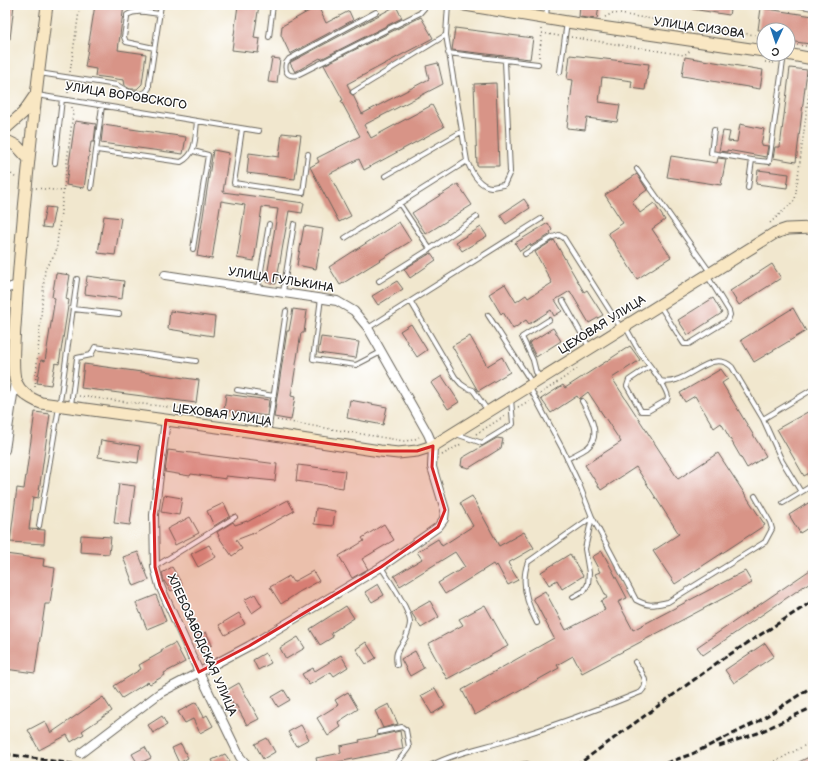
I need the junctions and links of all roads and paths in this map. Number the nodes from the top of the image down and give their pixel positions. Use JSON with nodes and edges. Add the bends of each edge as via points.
{"nodes":[{"id":1,"x":47,"y":5,"type":"edge"},
{"id":2,"x":80,"y":5,"type":"edge"},
{"id":3,"x":161,"y":5,"type":"edge"},
{"id":4,"x":273,"y":5,"type":"edge"},
{"id":5,"x":428,"y":5,"type":"edge"},
{"id":6,"x":448,"y":5,"type":"edge"},
{"id":7,"x":470,"y":5,"type":"edge"},
{"id":8,"x":547,"y":5,"type":"edge"},
{"id":9,"x":796,"y":5,"type":"edge"},
{"id":10,"x":813,"y":8,"type":"edge"},
{"id":11,"x":376,"y":12,"type":"dead end"},
{"id":12,"x":160,"y":14,"type":"junction"},
{"id":13,"x":603,"y":18,"type":"dead end"},
{"id":14,"x":544,"y":21,"type":"junction"},
{"id":15,"x":567,"y":22,"type":"junction"},
{"id":16,"x":542,"y":33,"type":"junction"},
{"id":17,"x":446,"y":36,"type":"junction"},
{"id":18,"x":565,"y":36,"type":"junction"},
{"id":19,"x":269,"y":37,"type":"dead end"},
{"id":20,"x":756,"y":37,"type":"edge"},
{"id":21,"x":796,"y":44,"type":"edge"},
{"id":22,"x":813,"y":47,"type":"edge"},
{"id":23,"x":154,"y":48,"type":"junction"},
{"id":24,"x":690,"y":51,"type":"dead end"},
{"id":25,"x":448,"y":53,"type":"junction"},
{"id":26,"x":756,"y":55,"type":"edge"},
{"id":27,"x":796,"y":60,"type":"edge"},
{"id":28,"x":505,"y":61,"type":"junction"},
{"id":29,"x":784,"y":62,"type":"edge"},
{"id":30,"x":538,"y":64,"type":"joint"},
{"id":31,"x":812,"y":64,"type":"edge"},
{"id":32,"x":560,"y":72,"type":"dead end"},
{"id":33,"x":38,"y":73,"type":"junction"},
{"id":34,"x":70,"y":77,"type":"junction"},
{"id":35,"x":812,"y":81,"type":"edge"},
{"id":36,"x":353,"y":92,"type":"dead end"},
{"id":37,"x":35,"y":95,"type":"junction"},
{"id":38,"x":62,"y":99,"type":"junction"},
{"id":39,"x":72,"y":101,"type":"junction"},
{"id":40,"x":102,"y":106,"type":"junction"},
{"id":41,"x":197,"y":121,"type":"junction"},
{"id":42,"x":5,"y":129,"type":"edge"},
{"id":43,"x":242,"y":129,"type":"junction"},
{"id":44,"x":714,"y":130,"type":"dead end"},
{"id":45,"x":259,"y":132,"type":"dead end"},
{"id":46,"x":461,"y":132,"type":"junction"},
{"id":47,"x":5,"y":140,"type":"edge"},
{"id":48,"x":97,"y":150,"type":"junction"},
{"id":49,"x":193,"y":152,"type":"junction"},
{"id":50,"x":308,"y":154,"type":"dead end"},
{"id":51,"x":28,"y":158,"type":"junction"},
{"id":52,"x":752,"y":160,"type":"junction"},
{"id":53,"x":467,"y":161,"type":"junction"},
{"id":54,"x":55,"y":163,"type":"dead end"},
{"id":55,"x":5,"y":169,"type":"edge"},
{"id":56,"x":637,"y":169,"type":"dead end"},
{"id":57,"x":385,"y":176,"type":"dead end"},
{"id":58,"x":16,"y":179,"type":"dead end"},
{"id":59,"x":36,"y":188,"type":"dead end"},
{"id":60,"x":91,"y":188,"type":"dead end"},
{"id":61,"x":748,"y":188,"type":"dead end"},
{"id":62,"x":63,"y":191,"type":"junction"},
{"id":63,"x":399,"y":203,"type":"junction"},
{"id":64,"x":477,"y":217,"type":"dead end"},
{"id":65,"x":541,"y":219,"type":"dead end"},
{"id":66,"x":813,"y":220,"type":"edge"},
{"id":67,"x":269,"y":224,"type":"dead end"},
{"id":68,"x":294,"y":224,"type":"dead end"},
{"id":69,"x":770,"y":224,"type":"dead end"},
{"id":70,"x":813,"y":228,"type":"edge"},
{"id":71,"x":787,"y":229,"type":"junction"},
{"id":72,"x":345,"y":238,"type":"dead end"},
{"id":73,"x":193,"y":248,"type":"dead end"},
{"id":74,"x":430,"y":249,"type":"junction"},
{"id":75,"x":525,"y":254,"type":"dead end"},
{"id":76,"x":709,"y":274,"type":"junction"},
{"id":77,"x":165,"y":275,"type":"dead end"},
{"id":78,"x":77,"y":279,"type":"dead end"},
{"id":79,"x":379,"y":281,"type":"dead end"},
{"id":80,"x":17,"y":285,"type":"junction"},
{"id":81,"x":258,"y":288,"type":"junction"},
{"id":82,"x":5,"y":289,"type":"edge"},
{"id":83,"x":283,"y":292,"type":"junction"},
{"id":84,"x":321,"y":298,"type":"junction"},
{"id":85,"x":563,"y":301,"type":"dead end"},
{"id":86,"x":411,"y":302,"type":"junction"},
{"id":87,"x":659,"y":304,"type":"junction"},
{"id":88,"x":73,"y":309,"type":"junction"},
{"id":89,"x":286,"y":311,"type":"dead end"},
{"id":90,"x":119,"y":314,"type":"dead end"},
{"id":91,"x":488,"y":315,"type":"dead end"},
{"id":92,"x":549,"y":320,"type":"dead end"},
{"id":93,"x":623,"y":327,"type":"junction"},
{"id":94,"x":368,"y":328,"type":"junction"},
{"id":95,"x":589,"y":348,"type":"junction"},
{"id":96,"x":381,"y":352,"type":"junction"},
{"id":97,"x":196,"y":361,"type":"dead end"},
{"id":98,"x":650,"y":366,"type":"junction"},
{"id":99,"x":15,"y":381,"type":"junction"},
{"id":100,"x":660,"y":381,"type":"junction"},
{"id":101,"x":534,"y":383,"type":"junction"},
{"id":102,"x":813,"y":389,"type":"edge"},
{"id":103,"x":237,"y":390,"type":"dead end"},
{"id":104,"x":38,"y":391,"type":"dead end"},
{"id":105,"x":72,"y":396,"type":"junction"},
{"id":106,"x":274,"y":396,"type":"junction"},
{"id":107,"x":511,"y":397,"type":"junction"},
{"id":108,"x":582,"y":401,"type":"dead end"},
{"id":109,"x":59,"y":406,"type":"junction"},
{"id":110,"x":71,"y":408,"type":"junction"},
{"id":111,"x":488,"y":411,"type":"junction"},
{"id":112,"x":763,"y":418,"type":"junction"},
{"id":113,"x":270,"y":419,"type":"junction"},
{"id":114,"x":166,"y":420,"type":"junction"},
{"id":115,"x":7,"y":427,"type":"edge"},
{"id":116,"x":453,"y":433,"type":"junction"},
{"id":117,"x":268,"y":434,"type":"junction"},
{"id":118,"x":428,"y":434,"type":"junction"},
{"id":119,"x":433,"y":446,"type":"junction"},
{"id":120,"x":5,"y":450,"type":"edge"},
{"id":121,"x":567,"y":459,"type":"junction"},
{"id":122,"x":813,"y":485,"type":"edge"},
{"id":123,"x":801,"y":492,"type":"junction"},
{"id":124,"x":755,"y":496,"type":"dead end"},
{"id":125,"x":783,"y":503,"type":"dead end"},
{"id":126,"x":235,"y":517,"type":"dead end"},
{"id":127,"x":592,"y":517,"type":"junction"},
{"id":128,"x":39,"y":526,"type":"dead end"},
{"id":129,"x":154,"y":567,"type":"junction"},
{"id":130,"x":381,"y":567,"type":"junction"},
{"id":131,"x":573,"y":597,"type":"dead end"},
{"id":132,"x":537,"y":623,"type":"dead end"},
{"id":133,"x":635,"y":662,"type":"dead end"},
{"id":134,"x":397,"y":665,"type":"dead end"},
{"id":135,"x":199,"y":672,"type":"junction"},
{"id":136,"x":380,"y":732,"type":"dead end"},
{"id":137,"x":813,"y":741,"type":"edge"},
{"id":138,"x":81,"y":753,"type":"dead end"},
{"id":139,"x":527,"y":764,"type":"dead end"},
{"id":140,"x":248,"y":766,"type":"edge"},
{"id":141,"x":395,"y":766,"type":"edge"},
{"id":142,"x":430,"y":766,"type":"edge"},
{"id":143,"x":513,"y":766,"type":"edge"},
{"id":144,"x":764,"y":766,"type":"edge"}],
"edges":[{"from":1,"to":33,"type":"main road"},
{"from":2,"to":34,"type":"path"},
{"from":3,"to":12,"type":"lane"},
{"from":4,"to":19,"type":"lane"},
{"from":5,"to":11,"type":"lane","via":[[420,13],[297,75],[289,75],[286,71],[286,62],[289,59]]},
{"from":6,"to":17,"type":"lane"},
{"from":7,"to":14,"type":"main road","name":"УЛИЦА СИЗОВА"},
{"from":8,"to":14,"type":"lane"},
{"from":9,"to":10,"type":"lane"},
{"from":12,"to":23,"type":"lane"},
{"from":12,"to":23,"type":"lane","via":[[138,11],[127,15],[124,37],[126,42]]},
{"from":13,"to":20,"type":"path","via":[[613,13]]},
{"from":14,"to":15,"type":"main road","name":"УЛИЦА СИЗОВА"},
{"from":14,"to":16,"type":"path"},
{"from":15,"to":18,"type":"lane"},
{"from":15,"to":26,"type":"main road","name":"УЛИЦА СИЗОВА"},
{"from":16,"to":18,"type":"path"},
{"from":16,"to":30,"type":"path"},
{"from":17,"to":25,"type":"lane"},
{"from":17,"to":36,"type":"lane"},
{"from":18,"to":24,"type":"path","via":[[684,55]]},
{"from":18,"to":32,"type":"lane"},
{"from":21,"to":22,"type":"path"},
{"from":23,"to":34,"type":"lane","via":[[150,84],[146,92],[129,92],[117,84]]},
{"from":25,"to":28,"type":"lane"},
{"from":25,"to":46,"type":"lane"},
{"from":27,"to":31,"type":"main road"},
{"from":28,"to":30,"type":"lane"},
{"from":28,"to":53,"type":"lane","via":[[510,172],[504,185],[490,187],[480,182]]},
{"from":29,"to":52,"type":"lane","via":[[769,162]]},
{"from":31,"to":35,"type":"path"},
{"from":33,"to":34,"type":"lane"},
{"from":33,"to":37,"type":"main road"},
{"from":34,"to":39,"type":"path","via":[[68,92]]},
{"from":35,"to":69,"type":"path","via":[[795,200]]},
{"from":37,"to":38,"type":"lane","name":"УЛИЦА ВОРОВСКОГО"},
{"from":37,"to":42,"type":"main road","via":[[23,113]]},
{"from":37,"to":51,"type":"main road"},
{"from":38,"to":39,"type":"lane","name":"УЛИЦА ВОРОВСКОГО"},
{"from":38,"to":54,"type":"lane"},
{"from":39,"to":40,"type":"lane","name":"УЛИЦА ВОРОВСКОГО"},
{"from":39,"to":62,"type":"path","via":[[73,113]]},
{"from":40,"to":41,"type":"lane","name":"УЛИЦА ВОРОВСКОГО"},
{"from":40,"to":48,"type":"lane"},
{"from":41,"to":43,"type":"lane","name":"УЛИЦА ВОРОВСКОГО"},
{"from":41,"to":49,"type":"lane"},
{"from":43,"to":45,"type":"lane","name":"УЛИЦА ВОРОВСКОГО"},
{"from":43,"to":50,"type":"lane","via":[[234,183],[303,193]]},
{"from":44,"to":52,"type":"lane","via":[[711,153]]},
{"from":46,"to":53,"type":"lane"},
{"from":46,"to":57,"type":"lane"},
{"from":47,"to":51,"type":"main road","via":[[17,146]]},
{"from":48,"to":49,"type":"lane","via":[[181,162]]},
{"from":48,"to":60,"type":"lane"},
{"from":49,"to":73,"type":"lane","via":[[208,155]]},
{"from":51,"to":80,"type":"main road"},
{"from":52,"to":61,"type":"lane"},
{"from":53,"to":63,"type":"lane"},
{"from":55,"to":58,"type":"path"},
{"from":56,"to":76,"type":"lane"},
{"from":59,"to":62,"type":"path"},
{"from":62,"to":104,"type":"path","via":[[56,252],[45,269],[34,386]]},
{"from":63,"to":72,"type":"lane"},
{"from":63,"to":74,"type":"lane"},
{"from":64,"to":74,"type":"lane"},
{"from":65,"to":86,"type":"lane"},
{"from":66,"to":71,"type":"main road","name":"ЦЕХОВАЯ УЛИЦА"},
{"from":67,"to":81,"type":"lane"},
{"from":68,"to":83,"type":"lane"},
{"from":70,"to":71,"type":"main road","name":"ЦЕХОВАЯ УЛИЦА"},
{"from":71,"to":76,"type":"main road","name":"ЦЕХОВАЯ УЛИЦА","via":[[775,233]]},
{"from":74,"to":79,"type":"lane"},
{"from":75,"to":93,"type":"lane","via":[[553,237],[559,235],[564,238]]},
{"from":76,"to":87,"type":"main road","name":"ЦЕХОВАЯ УЛИЦА"},
{"from":76,"to":87,"type":"lane","via":[[730,315],[728,320],[689,344],[684,344]]},
{"from":77,"to":81,"type":"street","name":"УЛИЦА ГУЛЬКИНА"},
{"from":78,"to":88,"type":"lane"},
{"from":80,"to":82,"type":"street"},
{"from":80,"to":99,"type":"main road"},
{"from":81,"to":83,"type":"street","name":"УЛИЦА ГУЛЬКИНА"},
{"from":83,"to":84,"type":"street","name":"УЛИЦА ГУЛЬКИНА"},
{"from":84,"to":94,"type":"street","name":"УЛИЦА ГУЛЬКИНА","via":[[345,305],[354,311]]},
{"from":84,"to":96,"type":"lane","via":[[313,359],[356,365]]},
{"from":85,"to":95,"type":"lane"},
{"from":86,"to":94,"type":"lane"},
{"from":86,"to":111,"type":"lane","via":[[455,377],[461,384],[473,390]]},
{"from":87,"to":93,"type":"main road","name":"ЦЕХОВАЯ УЛИЦА"},
{"from":88,"to":90,"type":"lane"},
{"from":88,"to":109,"type":"lane"},
{"from":89,"to":106,"type":"lane"},
{"from":91,"to":101,"type":"lane"},
{"from":92,"to":101,"type":"lane","via":[[522,337],[533,360],[536,372]]},
{"from":93,"to":95,"type":"main road","name":"ЦЕХОВАЯ УЛИЦА"},
{"from":93,"to":98,"type":"lane"},
{"from":94,"to":96,"type":"street","name":"УЛИЦА ГУЛЬКИНА"},
{"from":95,"to":101,"type":"main road","name":"ЦЕХОВАЯ УЛИЦА"},
{"from":96,"to":118,"type":"street","name":"УЛИЦА ГУЛЬКИНА"},
{"from":97,"to":105,"type":"lane","via":[[95,347],[91,355],[77,358]]},
{"from":98,"to":100,"type":"lane"},
{"from":98,"to":100,"type":"lane","via":[[627,383],[641,411],[648,411],[667,400],[668,393]]},
{"from":99,"to":109,"type":"main road","name":"ЦЕХОВАЯ УЛИЦА","via":[[26,395],[34,400]]},
{"from":99,"to":115,"type":"street"},
{"from":100,"to":112,"type":"lane","via":[[676,380],[710,362],[727,361]]},
{"from":101,"to":107,"type":"main road","name":"ЦЕХОВАЯ УЛИЦА"},
{"from":101,"to":121,"type":"lane"},
{"from":102,"to":112,"type":"lane"},
{"from":103,"to":106,"type":"lane"},
{"from":105,"to":110,"type":"lane"},
{"from":105,"to":113,"type":"path"},
{"from":106,"to":113,"type":"lane"},
{"from":107,"to":111,"type":"main road","name":"ЦЕХОВАЯ УЛИЦА"},
{"from":107,"to":116,"type":"lane","via":[[513,424],[482,443]]},
{"from":108,"to":121,"type":"lane","via":[[592,420],[593,438],[588,447]]},
{"from":109,"to":110,"type":"main road","name":"ЦЕХОВАЯ УЛИЦА"},
{"from":109,"to":128,"type":"lane"},
{"from":110,"to":114,"type":"main road","name":"ЦЕХОВАЯ УЛИЦА"},
{"from":111,"to":116,"type":"main road","name":"ЦЕХОВАЯ УЛИЦА"},
{"from":112,"to":123,"type":"lane","via":[[782,461]]},
{"from":113,"to":117,"type":"lane"},
{"from":113,"to":118,"type":"path","via":[[404,441]]},
{"from":114,"to":117,"type":"main road","name":"ЦЕХОВАЯ УЛИЦА"},
{"from":114,"to":129,"type":"street","name":"ХЛЕБОЗАВОДСКАЯ УЛИЦА","via":[[154,516]]},
{"from":115,"to":120,"type":"street"},
{"from":116,"to":119,"type":"main road","name":"ЦЕХОВАЯ УЛИЦА"},
{"from":117,"to":119,"type":"main road","name":"ЦЕХОВАЯ УЛИЦА","via":[[398,453],[417,452]]},
{"from":118,"to":119,"type":"street","name":"УЛИЦА ГУЛЬКИНА"},
{"from":119,"to":130,"type":"street","via":[[432,467],[446,510],[444,519],[438,527]]},
{"from":121,"to":127,"type":"lane"},
{"from":122,"to":123,"type":"lane"},
{"from":123,"to":125,"type":"lane"},
{"from":124,"to":127,"type":"lane","via":[[772,529],[765,542],[668,602],[656,605],[645,605],[636,600]]},
{"from":126,"to":129,"type":"lane"},
{"from":127,"to":131,"type":"lane","via":[[586,549],[588,584],[584,591]]},
{"from":127,"to":132,"type":"lane","via":[[528,562],[524,572],[524,584]]},
{"from":129,"to":135,"type":"street","name":"ХЛЕБОЗАВОДСКАЯ УЛИЦА"},
{"from":130,"to":134,"type":"lane","via":[[410,621],[406,637],[397,650]]},
{"from":130,"to":135,"type":"street","via":[[250,646]]},
{"from":133,"to":142,"type":"lane","via":[[646,682],[645,688],[640,692],[602,708]]},
{"from":135,"to":138,"type":"street","via":[[160,693]]},
{"from":135,"to":140,"type":"street","name":"ХЛЕБОЗАВОДСКАЯ УЛИЦА","via":[[240,757]]},
{"from":136,"to":141,"type":"lane","via":[[402,728],[406,730],[410,747]]},
{"from":137,"to":144,"type":"path"},
{"from":139,"to":143,"type":"lane"}]}
